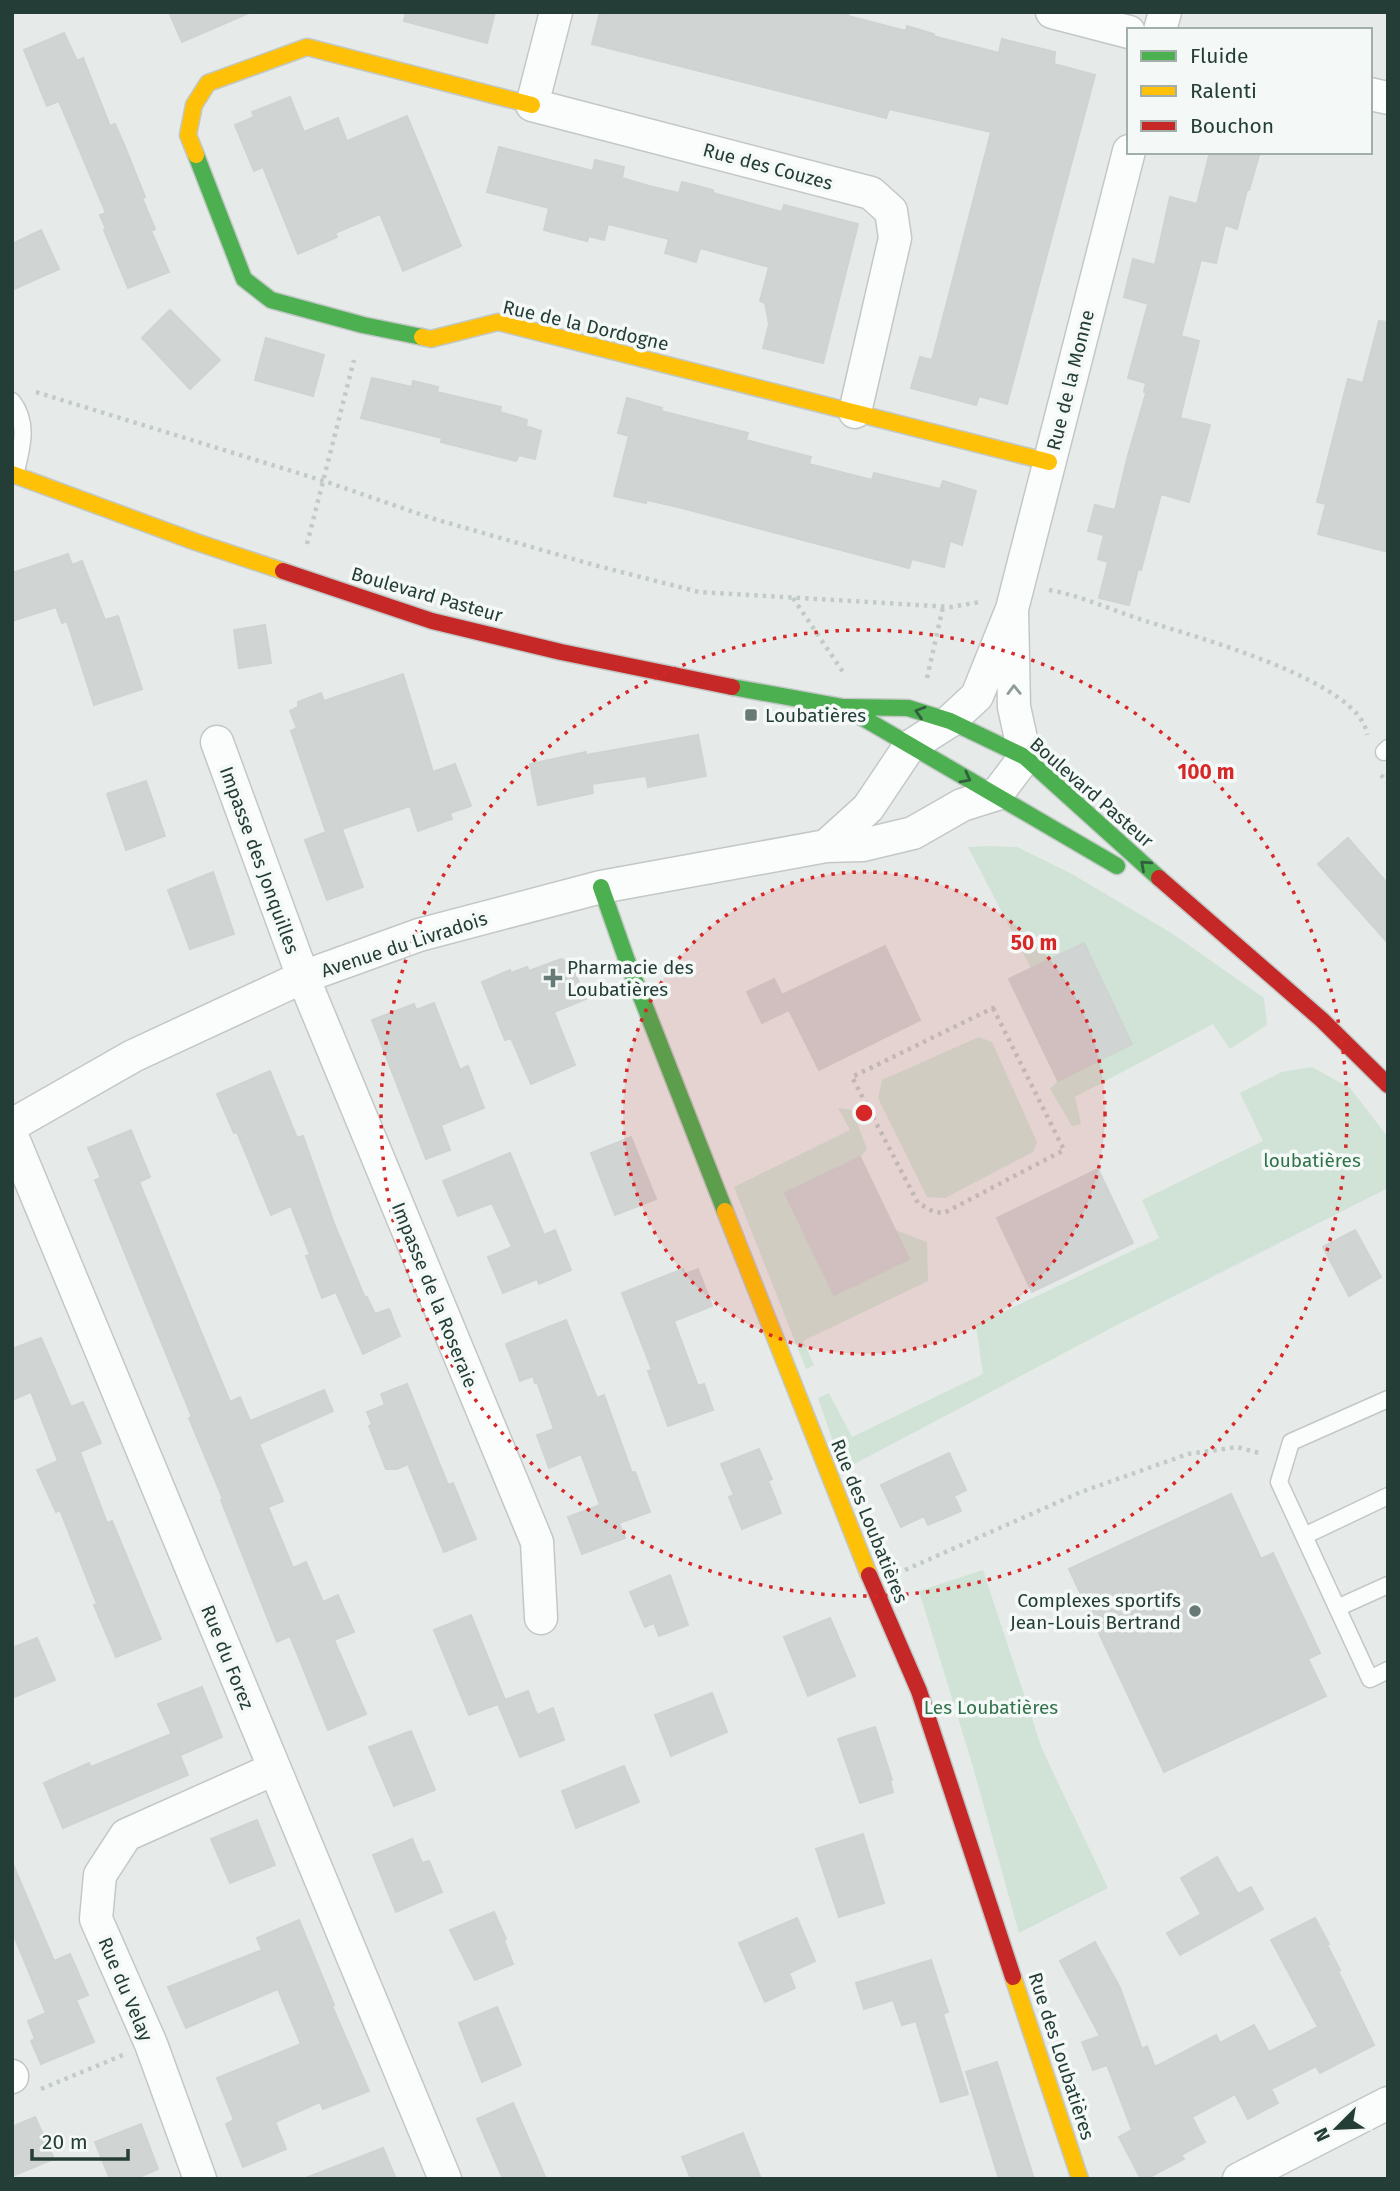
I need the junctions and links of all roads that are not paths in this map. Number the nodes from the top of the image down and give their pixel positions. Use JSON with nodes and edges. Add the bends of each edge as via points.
{"nodes":[{"id":1,"x":556,"y":12,"type":"edge"},
{"id":2,"x":1052,"y":12,"type":"edge"},
{"id":3,"x":1127,"y":31,"type":"edge"},
{"id":4,"x":532,"y":105,"type":"junction"},
{"id":5,"x":1128,"y":154,"type":"edge"},
{"id":6,"x":12,"y":401,"type":"edge"},
{"id":7,"x":855,"y":412,"type":"junction"},
{"id":8,"x":1049,"y":462,"type":"junction"},
{"id":9,"x":14,"y":474,"type":"edge"},
{"id":10,"x":999,"y":605,"type":"junction"},
{"id":11,"x":844,"y":707,"type":"junction"},
{"id":12,"x":950,"y":721,"type":"junction"},
{"id":13,"x":217,"y":742,"type":"dead end"},
{"id":14,"x":909,"y":747,"type":"junction"},
{"id":15,"x":1025,"y":757,"type":"junction"},
{"id":16,"x":997,"y":794,"type":"junction"},
{"id":17,"x":868,"y":808,"type":"junction"},
{"id":18,"x":913,"y":833,"type":"junction"},
{"id":19,"x":825,"y":846,"type":"junction"},
{"id":20,"x":601,"y":887,"type":"junction"},
{"id":21,"x":1214,"y":927,"type":"junction"},
{"id":22,"x":303,"y":977,"type":"junction"},
{"id":23,"x":1388,"y":1085,"type":"edge"},
{"id":24,"x":12,"y":1125,"type":"edge"},
{"id":25,"x":12,"y":1136,"type":"edge"},
{"id":26,"x":1388,"y":1399,"type":"edge"},
{"id":27,"x":1388,"y":1496,"type":"edge"},
{"id":28,"x":1304,"y":1536,"type":"junction"},
{"id":29,"x":1388,"y":1585,"type":"edge"},
{"id":30,"x":1337,"y":1608,"type":"junction"},
{"id":31,"x":541,"y":1618,"type":"dead end"},
{"id":32,"x":1388,"y":1670,"type":"edge"},
{"id":33,"x":274,"y":1769,"type":"junction"},
{"id":34,"x":1388,"y":2103,"type":"edge"},
{"id":35,"x":200,"y":2179,"type":"edge"},
{"id":36,"x":445,"y":2179,"type":"edge"},
{"id":37,"x":1080,"y":2179,"type":"edge"},
{"id":38,"x":1239,"y":2179,"type":"edge"}],
"edges":[{"from":1,"to":4,"type":"street"},
{"from":2,"to":3,"type":"street"},
{"from":4,"to":7,"type":"street","name":"Rue des Couzes","via":[[871,193],[891,211],[895,238]]},
{"from":4,"to":7,"type":"street","name":"Rue de la Dordogne","via":[[307,47],[208,83],[194,105],[188,135],[244,279],[271,299],[430,339],[498,322]]},
{"from":5,"to":8,"type":"street","name":"Rue de la Monne"},
{"from":6,"to":9,"type":"lane","via":[[24,435]]},
{"from":7,"to":8,"type":"street","name":"Rue de la Dordogne"},
{"from":8,"to":10,"type":"street","name":"Rue de la Monne"},
{"from":9,"to":11,"type":"street","name":"Boulevard Pasteur","via":[[296,577],[432,621],[548,649]]},
{"from":10,"to":12,"type":"street","name":"Rue de la Monne","via":[[977,696]]},
{"from":15,"to":10,"type":"street","name":"Rue de la Monne","one_way":true},
{"from":12,"to":11,"type":"street","name":"Boulevard Pasteur","one_way":true,"via":[[908,708]]},
{"from":11,"to":14,"type":"street","name":"Boulevard Pasteur"},
{"from":12,"to":14,"type":"street","name":"Rue de la Monne"},
{"from":12,"to":15,"type":"street","name":"Boulevard Pasteur"},
{"from":13,"to":22,"type":"street","name":"Impasse des Jonquilles"},
{"from":14,"to":16,"type":"street","name":"Boulevard Pasteur","one_way":true},
{"from":14,"to":17,"type":"street"},
{"from":15,"to":16,"type":"street"},
{"from":21,"to":15,"type":"street","name":"Boulevard Pasteur","one_way":true},
{"from":16,"to":18,"type":"street","name":"Avenue du Livradois","via":[[962,804]]},
{"from":16,"to":21,"type":"street","name":"Boulevard Pasteur"},
{"from":17,"to":18,"type":"street"},
{"from":17,"to":19,"type":"street"},
{"from":18,"to":19,"type":"street","name":"Avenue du Livradois","via":[[863,845]]},
{"from":19,"to":20,"type":"street","name":"Avenue du Livradois"},
{"from":20,"to":22,"type":"street","name":"Avenue du Livradois","via":[[419,935]]},
{"from":20,"to":37,"type":"street","name":"Rue des Loubatières","via":[[700,1151],[872,1585],[919,1691]]},
{"from":21,"to":23,"type":"street","name":"Boulevard Pasteur","via":[[1322,1020]]},
{"from":22,"to":24,"type":"street","name":"Avenue du Livradois","via":[[133,1056]]},
{"from":22,"to":31,"type":"street","name":"Impasse de la Roseraie","via":[[537,1542]]},
{"from":25,"to":33,"type":"street","name":"Rue du Forez"},
{"from":26,"to":28,"type":"lane","via":[[1291,1442],[1279,1482]]},
{"from":27,"to":28,"type":"lane"},
{"from":28,"to":30,"type":"lane"},
{"from":29,"to":30,"type":"lane"},
{"from":30,"to":32,"type":"lane","via":[[1370,1679]]},
{"from":33,"to":35,"type":"street","name":"Rue du Velay","via":[[126,1835],[100,1875],[96,1919]]},
{"from":33,"to":36,"type":"street","name":"Rue du Forez"},
{"from":34,"to":38,"type":"street"}]}
